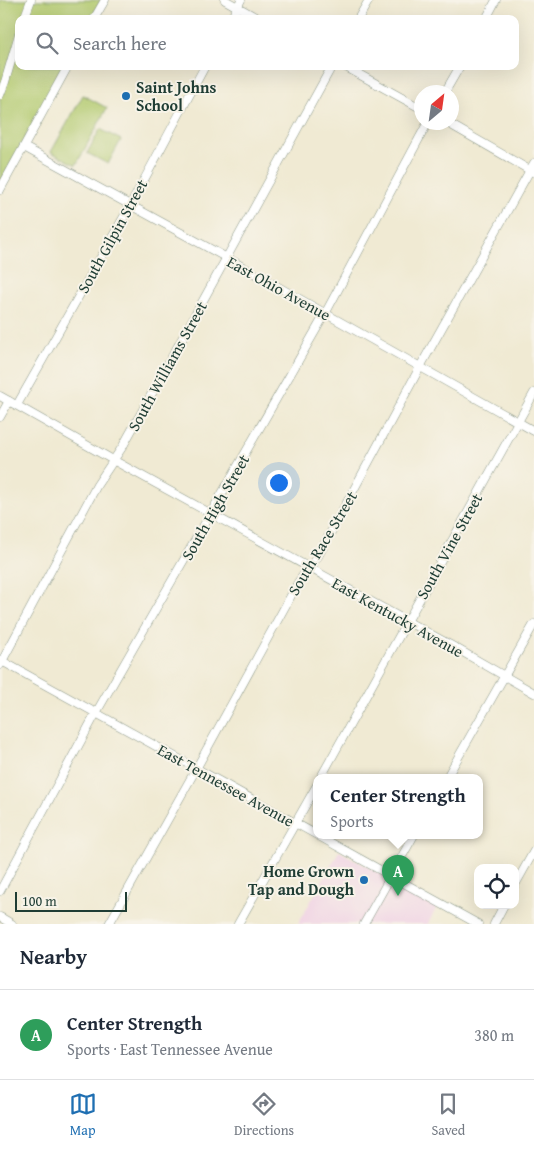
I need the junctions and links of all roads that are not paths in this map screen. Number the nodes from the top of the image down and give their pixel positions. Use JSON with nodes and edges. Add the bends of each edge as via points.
{"nodes":[{"id":1,"x":32,"y":0,"type":"edge"},
{"id":2,"x":105,"y":0,"type":"edge"},
{"id":3,"x":225,"y":0,"type":"edge"},
{"id":4,"x":369,"y":0,"type":"edge"},
{"id":5,"x":496,"y":0,"type":"edge"},
{"id":6,"x":239,"y":3,"type":"edge"},
{"id":7,"x":26,"y":15,"type":"edge"},
{"id":8,"x":96,"y":15,"type":"edge"},
{"id":9,"x":233,"y":15,"type":"edge"},
{"id":10,"x":254,"y":15,"type":"edge"},
{"id":11,"x":360,"y":15,"type":"edge"},
{"id":12,"x":488,"y":15,"type":"edge"},
{"id":13,"x":15,"y":48,"type":"edge"},
{"id":14,"x":66,"y":70,"type":"edge"},
{"id":15,"x":203,"y":70,"type":"edge"},
{"id":16,"x":330,"y":70,"type":"edge"},
{"id":17,"x":351,"y":70,"type":"edge"},
{"id":18,"x":458,"y":70,"type":"edge"},
{"id":19,"x":449,"y":85,"type":"edge"},
{"id":20,"x":0,"y":95,"type":"edge"},
{"id":21,"x":414,"y":105,"type":"edge"},
{"id":22,"x":459,"y":129,"type":"edge"},
{"id":23,"x":424,"y":130,"type":"edge"},
{"id":24,"x":24,"y":147,"type":"junction"},
{"id":25,"x":533,"y":168,"type":"edge"},
{"id":26,"x":0,"y":190,"type":"edge"},
{"id":27,"x":130,"y":206,"type":"junction"},
{"id":28,"x":227,"y":258,"type":"junction"},
{"id":29,"x":325,"y":314,"type":"junction"},
{"id":30,"x":420,"y":367,"type":"junction"},
{"id":31,"x":534,"y":393,"type":"edge"},
{"id":32,"x":0,"y":396,"type":"edge"},
{"id":33,"x":9,"y":401,"type":"junction"},
{"id":34,"x":17,"y":405,"type":"junction"},
{"id":35,"x":0,"y":418,"type":"edge"},
{"id":36,"x":518,"y":422,"type":"junction"},
{"id":37,"x":534,"y":431,"type":"edge"},
{"id":38,"x":113,"y":460,"type":"junction"},
{"id":39,"x":210,"y":514,"type":"junction"},
{"id":40,"x":308,"y":568,"type":"junction"},
{"id":41,"x":407,"y":622,"type":"junction"},
{"id":42,"x":534,"y":624,"type":"edge"},
{"id":43,"x":1,"y":662,"type":"edge"},
{"id":44,"x":505,"y":676,"type":"junction"},
{"id":45,"x":534,"y":692,"type":"edge"},
{"id":46,"x":96,"y":713,"type":"junction"},
{"id":47,"x":196,"y":769,"type":"junction"},
{"id":48,"x":323,"y":774,"type":"edge"},
{"id":49,"x":449,"y":774,"type":"edge"},
{"id":50,"x":313,"y":792,"type":"edge"},
{"id":51,"x":296,"y":823,"type":"junction"},
{"id":52,"x":313,"y":833,"type":"edge"},
{"id":53,"x":324,"y":839,"type":"edge"},
{"id":54,"x":412,"y":839,"type":"edge"},
{"id":55,"x":534,"y":851,"type":"edge"},
{"id":56,"x":390,"y":876,"type":"junction"},
{"id":57,"x":519,"y":878,"type":"edge"},
{"id":58,"x":0,"y":891,"type":"edge"},
{"id":59,"x":502,"y":909,"type":"edge"},
{"id":60,"x":0,"y":917,"type":"edge"},
{"id":61,"x":12,"y":924,"type":"edge"},
{"id":62,"x":109,"y":924,"type":"edge"},
{"id":63,"x":238,"y":924,"type":"edge"},
{"id":64,"x":364,"y":924,"type":"edge"},
{"id":65,"x":478,"y":924,"type":"edge"},
{"id":66,"x":494,"y":924,"type":"edge"}],
"edges":[{"from":1,"to":7,"type":"street"},
{"from":2,"to":8,"type":"street"},
{"from":3,"to":6,"type":"street"},
{"from":4,"to":11,"type":"street"},
{"from":5,"to":12,"type":"street"},
{"from":6,"to":9,"type":"street"},
{"from":6,"to":10,"type":"street"},
{"from":13,"to":20,"type":"street"},
{"from":14,"to":24,"type":"street"},
{"from":15,"to":27,"type":"street","name":"South Gilpin Street"},
{"from":16,"to":28,"type":"street","name":"South Williams Street"},
{"from":17,"to":21,"type":"street"},
{"from":18,"to":19,"type":"street"},
{"from":22,"to":25,"type":"street"},
{"from":23,"to":29,"type":"street","name":"South High Street"},
{"from":24,"to":26,"type":"street"},
{"from":24,"to":27,"type":"street","name":"East Ohio Avenue"},
{"from":25,"to":30,"type":"street","name":"South Race Street"},
{"from":27,"to":28,"type":"street","name":"East Ohio Avenue"},
{"from":27,"to":34,"type":"street","name":"South Gilpin Street"},
{"from":28,"to":29,"type":"street","name":"East Ohio Avenue"},
{"from":28,"to":38,"type":"street","name":"South Williams Street"},
{"from":29,"to":30,"type":"street","name":"East Ohio Avenue"},
{"from":29,"to":39,"type":"street","name":"South High Street"},
{"from":30,"to":36,"type":"street","name":"East Ohio Avenue"},
{"from":30,"to":40,"type":"street","name":"South Race Street","via":[[318,556]]},
{"from":31,"to":36,"type":"street","name":"South Vine Street"},
{"from":32,"to":33,"type":"street","name":"East Kentucky Avenue"},
{"from":33,"to":34,"type":"street","name":"East Kentucky Avenue"},
{"from":33,"to":35,"type":"street"},
{"from":34,"to":38,"type":"street","name":"East Kentucky Avenue"},
{"from":36,"to":37,"type":"street","name":"East Ohio Avenue"},
{"from":36,"to":41,"type":"street","name":"South Vine Street"},
{"from":38,"to":39,"type":"street","name":"East Kentucky Avenue"},
{"from":38,"to":43,"type":"street","name":"South Williams Street"},
{"from":39,"to":40,"type":"street","name":"East Kentucky Avenue"},
{"from":39,"to":46,"type":"street","name":"South High Street"},
{"from":40,"to":41,"type":"street","name":"East Kentucky Avenue"},
{"from":40,"to":47,"type":"street","name":"South Race Street"},
{"from":41,"to":44,"type":"street","name":"East Kentucky Avenue"},
{"from":41,"to":48,"type":"street","name":"South Vine Street"},
{"from":42,"to":44,"type":"street"},
{"from":43,"to":46,"type":"street","name":"East Tennessee Avenue"},
{"from":44,"to":45,"type":"street","name":"East Kentucky Avenue"},
{"from":44,"to":49,"type":"street"},
{"from":46,"to":47,"type":"street","name":"East Tennessee Avenue"},
{"from":46,"to":58,"type":"street","name":"South High Street"},
{"from":47,"to":51,"type":"street","name":"East Tennessee Avenue"},
{"from":47,"to":62,"type":"street","name":"South Race Street"},
{"from":50,"to":51,"type":"street"},
{"from":51,"to":52,"type":"street","name":"East Tennessee Avenue"},
{"from":51,"to":63,"type":"street"},
{"from":53,"to":56,"type":"street","name":"East Tennessee Avenue"},
{"from":54,"to":56,"type":"street"},
{"from":55,"to":57,"type":"street"},
{"from":56,"to":64,"type":"street"},
{"from":56,"to":65,"type":"street","name":"East Tennessee Avenue"},
{"from":59,"to":66,"type":"street"},
{"from":60,"to":61,"type":"street"}]}
